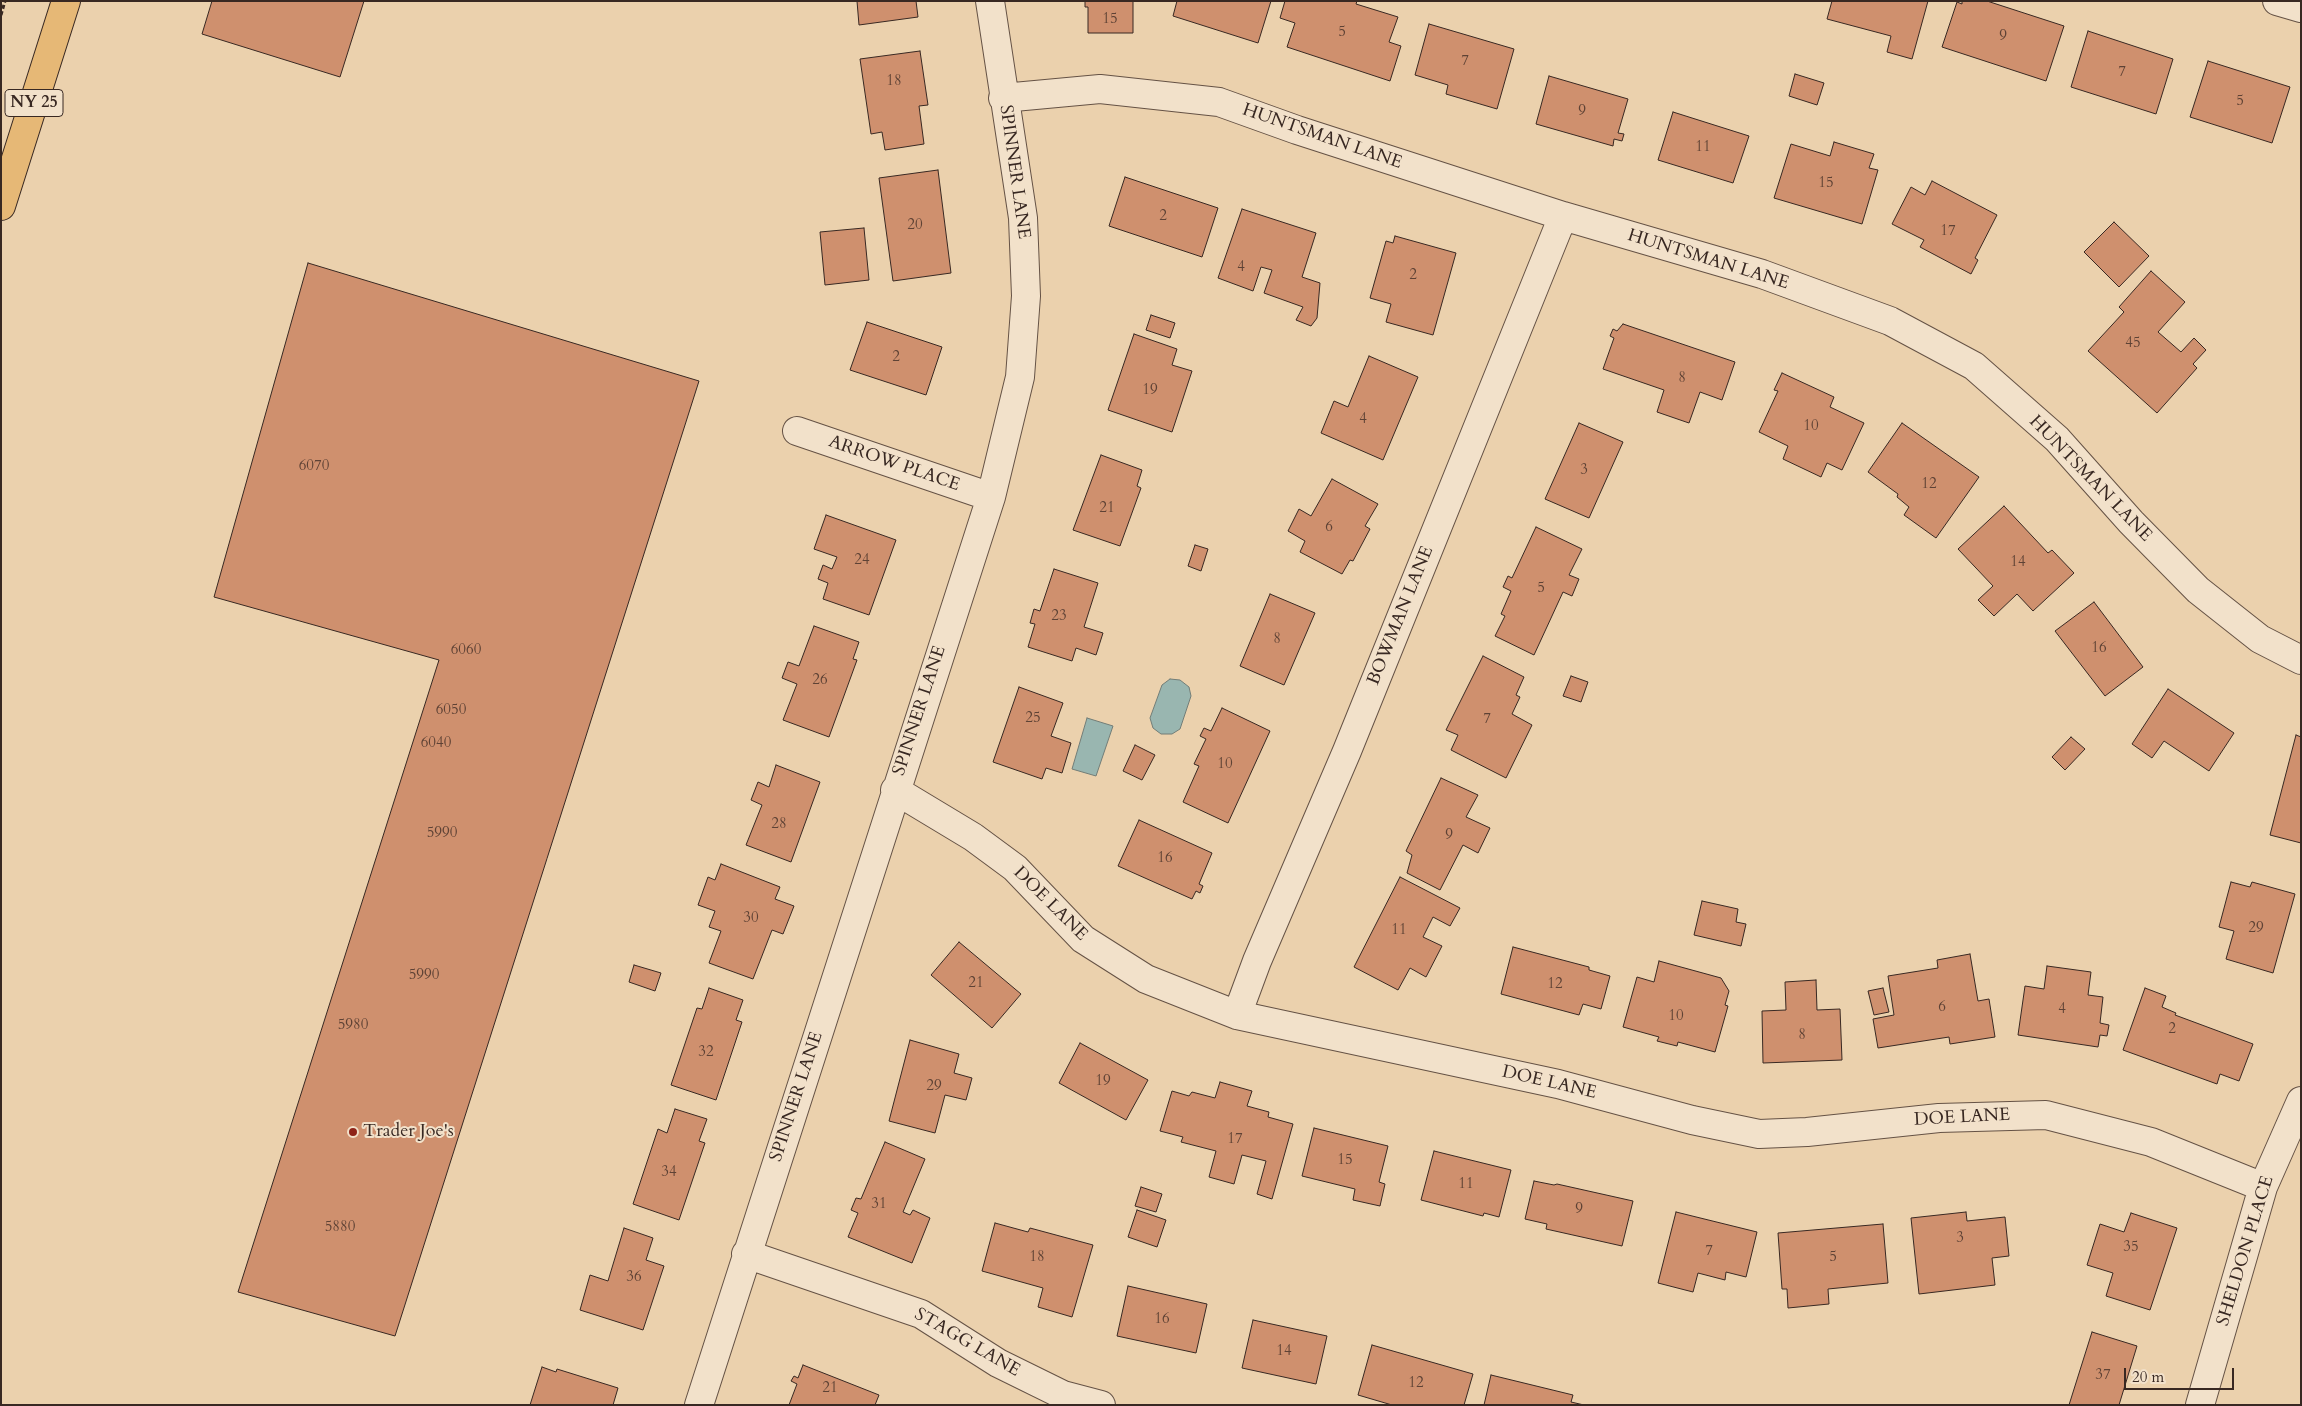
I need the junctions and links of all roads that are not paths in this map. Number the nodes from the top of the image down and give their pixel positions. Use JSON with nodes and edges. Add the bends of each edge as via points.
{"nodes":[{"id":1,"x":66,"y":1,"type":"edge"},
{"id":2,"x":990,"y":1,"type":"edge"},
{"id":3,"x":2277,"y":1,"type":"edge"},
{"id":4,"x":2301,"y":8,"type":"edge"},
{"id":5,"x":1003,"y":98,"type":"junction"},
{"id":6,"x":1,"y":206,"type":"edge"},
{"id":7,"x":1563,"y":216,"type":"junction"},
{"id":8,"x":797,"y":432,"type":"dead end"},
{"id":9,"x":990,"y":497,"type":"junction"},
{"id":10,"x":2301,"y":660,"type":"edge"},
{"id":11,"x":895,"y":790,"type":"junction"},
{"id":12,"x":1237,"y":1016,"type":"junction"},
{"id":13,"x":2301,"y":1101,"type":"edge"},
{"id":14,"x":2263,"y":1186,"type":"junction"},
{"id":15,"x":746,"y":1254,"type":"junction"},
{"id":16,"x":699,"y":1405,"type":"edge"},
{"id":17,"x":1101,"y":1405,"type":"edge"},
{"id":18,"x":2200,"y":1405,"type":"edge"}],
"edges":[{"from":1,"to":6,"type":"main road","number":"NY 25"},
{"from":2,"to":5,"type":"street","name":"SPINNER LANE"},
{"from":3,"to":4,"type":"street"},
{"from":5,"to":7,"type":"street","name":"HUNTSMAN LANE","via":[[1100,89],[1219,102]]},
{"from":5,"to":9,"type":"street","name":"SPINNER LANE","via":[[1023,218],[1026,296],[1020,377]]},
{"from":7,"to":10,"type":"street","name":"HUNTSMAN LANE","via":[[1762,274],[1890,321],[1974,366],[2057,439],[2131,522],[2198,590],[2260,639]]},
{"from":7,"to":12,"type":"street","name":"BOWMAN LANE"},
{"from":8,"to":9,"type":"street","name":"ARROW PLACE"},
{"from":9,"to":11,"type":"street","name":"SPINNER LANE"},
{"from":11,"to":12,"type":"street","name":"DOE LANE","via":[[973,837],[1015,868],[1083,939],[1146,979]]},
{"from":11,"to":15,"type":"street","name":"SPINNER LANE"},
{"from":12,"to":14,"type":"street","name":"DOE LANE","via":[[1558,1084],[1692,1120],[1759,1134],[1939,1118],[2046,1115],[2151,1142]]},
{"from":13,"to":14,"type":"street","name":"SHELDON PLACE"},
{"from":14,"to":18,"type":"street","name":"SHELDON PLACE"},
{"from":15,"to":16,"type":"street","name":"SPINNER LANE"},
{"from":15,"to":17,"type":"street","name":"STAGG LANE","via":[[921,1314],[998,1363],[1063,1395]]}]}
